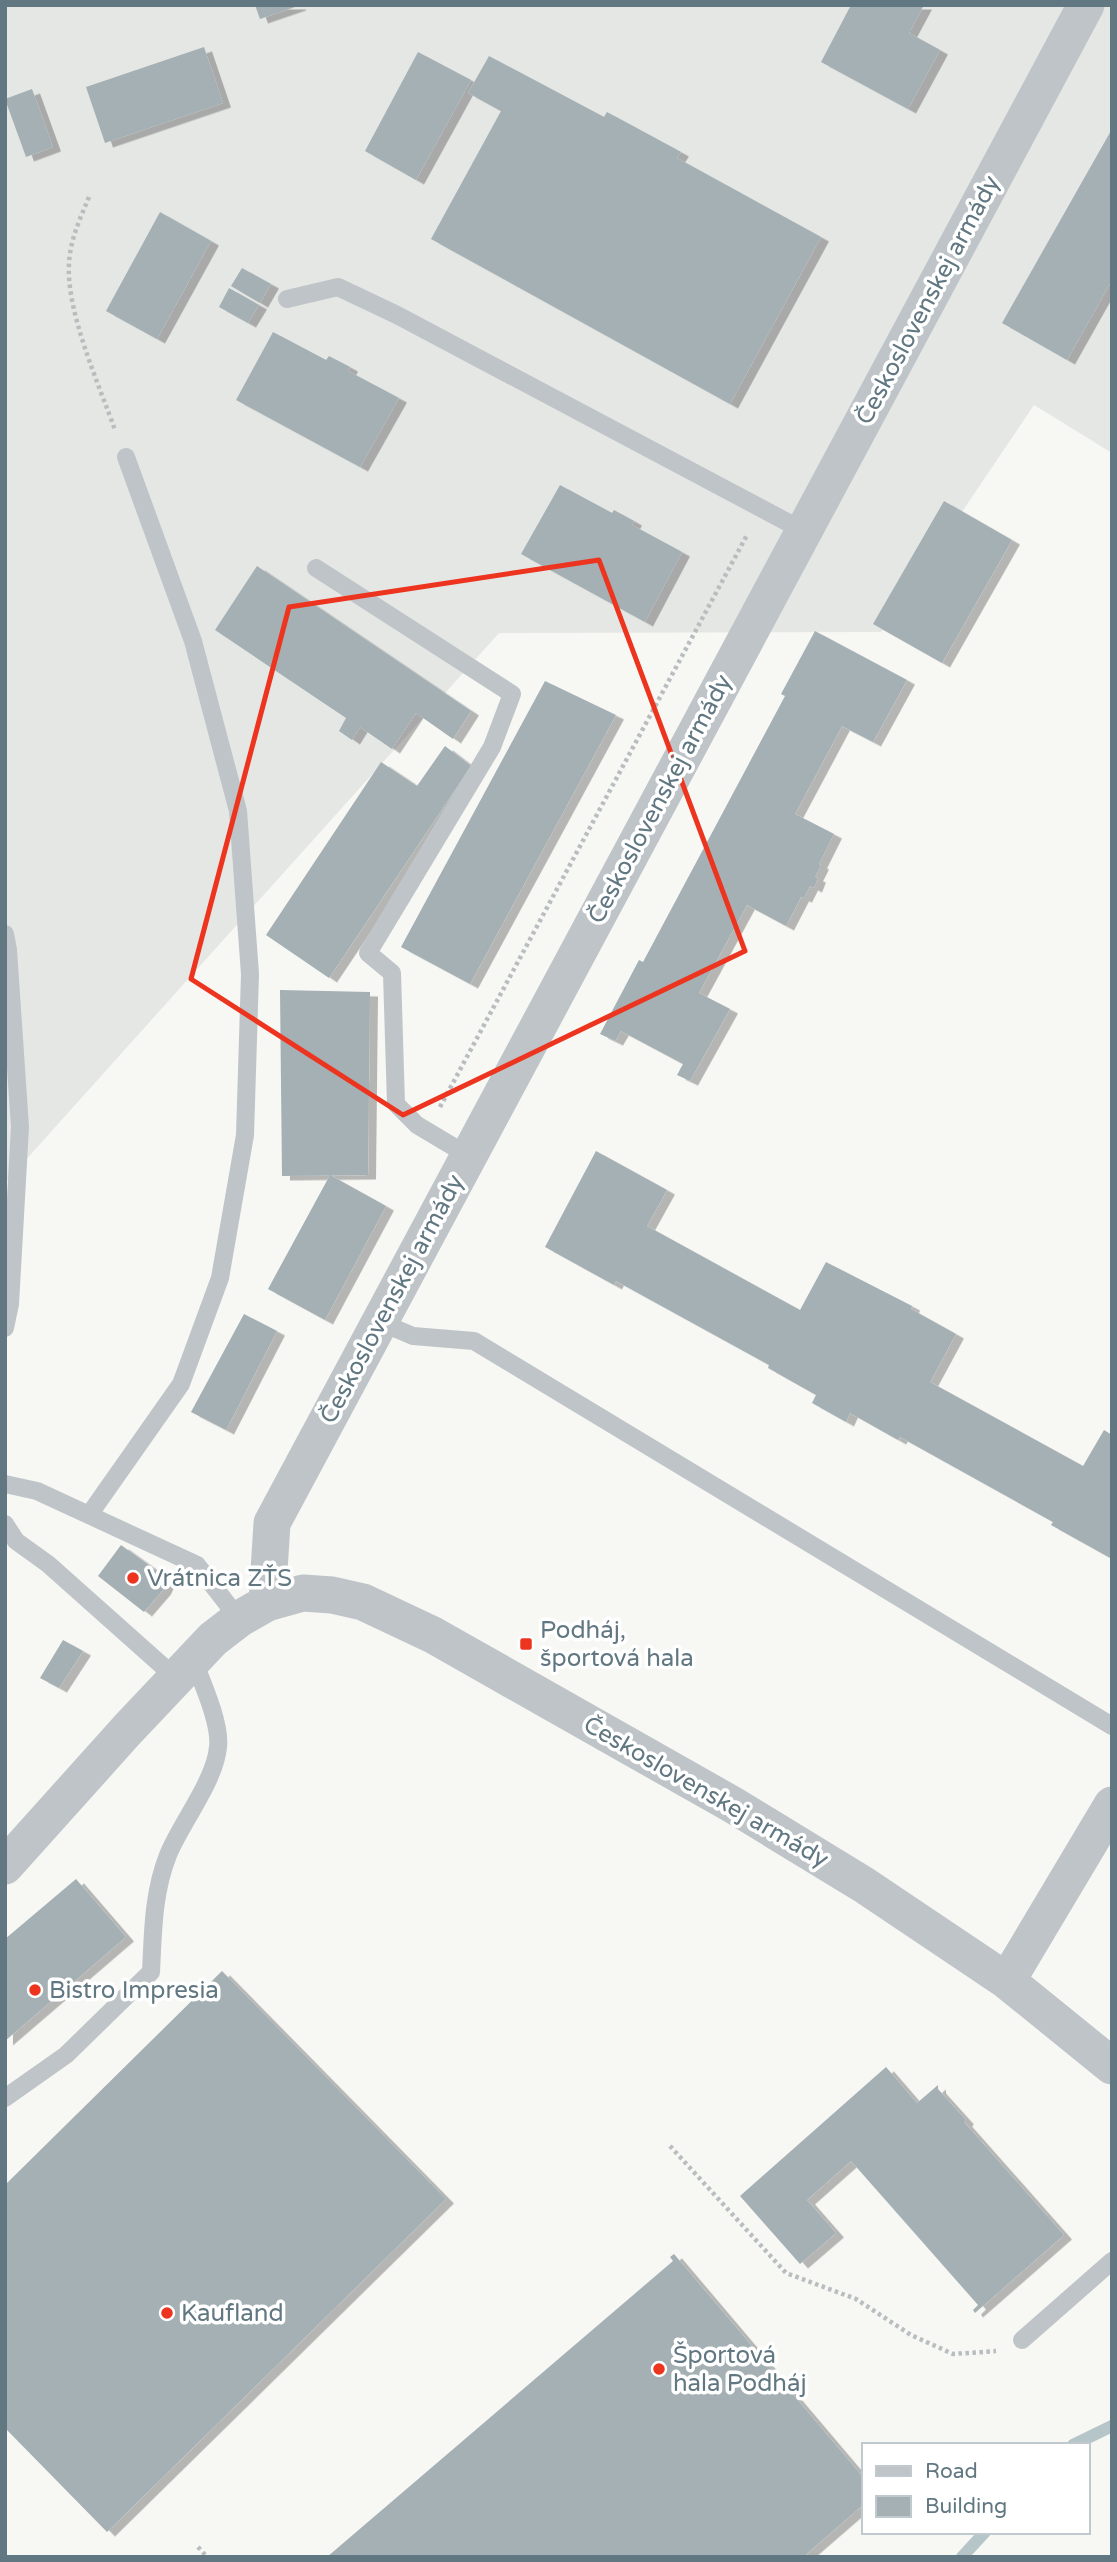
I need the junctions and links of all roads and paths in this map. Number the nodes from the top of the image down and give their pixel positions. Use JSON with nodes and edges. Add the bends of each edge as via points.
{"nodes":[{"id":1,"x":1086,"y":5,"type":"edge"},
{"id":2,"x":89,"y":197,"type":"dead end"},
{"id":3,"x":287,"y":299,"type":"dead end"},
{"id":4,"x":126,"y":457,"type":"joint"},
{"id":5,"x":761,"y":509,"type":"junction"},
{"id":6,"x":804,"y":531,"type":"junction"},
{"id":7,"x":316,"y":568,"type":"dead end"},
{"id":8,"x":5,"y":934,"type":"edge"},
{"id":9,"x":440,"y":1108,"type":"dead end"},
{"id":10,"x":469,"y":1156,"type":"junction"},
{"id":11,"x":380,"y":1322,"type":"junction"},
{"id":12,"x":5,"y":1328,"type":"edge"},
{"id":13,"x":5,"y":1484,"type":"edge"},
{"id":14,"x":89,"y":1515,"type":"junction"},
{"id":15,"x":5,"y":1524,"type":"edge"},
{"id":16,"x":253,"y":1611,"type":"junction"},
{"id":17,"x":184,"y":1669,"type":"junction"},
{"id":18,"x":1112,"y":1726,"type":"edge"},
{"id":19,"x":1112,"y":1805,"type":"edge"},
{"id":20,"x":5,"y":1866,"type":"edge"},
{"id":21,"x":1007,"y":1981,"type":"junction"},
{"id":22,"x":1112,"y":2066,"type":"edge"},
{"id":23,"x":5,"y":2098,"type":"edge"},
{"id":24,"x":670,"y":2147,"type":"dead end"},
{"id":25,"x":1112,"y":2261,"type":"edge"},
{"id":26,"x":1022,"y":2340,"type":"joint"},
{"id":27,"x":198,"y":2547,"type":"dead end"},
{"id":28,"x":207,"y":2557,"type":"edge"}],
"edges":[{"from":1,"to":6,"type":"street","name":"Československej armády"},
{"from":2,"to":4,"type":"path","via":[[73,234],[71,298]]},
{"from":3,"to":5,"type":"lane","via":[[338,287]]},
{"from":4,"to":14,"type":"lane","via":[[193,641],[238,811],[250,974],[245,1135],[220,1278],[181,1384]]},
{"from":5,"to":6,"type":"lane"},
{"from":5,"to":9,"type":"path"},
{"from":6,"to":10,"type":"street","name":"Československej armády"},
{"from":7,"to":10,"type":"lane","via":[[512,694],[492,747],[368,953],[391,973],[396,1104],[417,1125]]},
{"from":8,"to":12,"type":"lane","via":[[20,1127]]},
{"from":10,"to":11,"type":"street","name":"Československej armády"},
{"from":11,"to":16,"type":"street","name":"Československej armády","via":[[272,1523]]},
{"from":11,"to":18,"type":"lane","via":[[413,1336],[474,1341]]},
{"from":13,"to":14,"type":"lane","via":[[37,1491]]},
{"from":14,"to":16,"type":"lane","via":[[197,1565]]},
{"from":15,"to":17,"type":"lane","via":[[16,1541]]},
{"from":16,"to":17,"type":"street","name":"Československej armády","via":[[213,1639]]},
{"from":16,"to":21,"type":"street","name":"Československej armády","via":[[303,1593],[363,1602],[393,1615],[733,1805]]},
{"from":17,"to":20,"type":"street","name":"Československej armády"},
{"from":17,"to":23,"type":"lane","via":[[212,1711],[219,1746],[168,1855],[154,1905],[151,1972],[66,2055]]},
{"from":19,"to":21,"type":"street"},
{"from":21,"to":22,"type":"street","name":"Československej armády"},
{"from":24,"to":26,"type":"path","via":[[786,2273],[856,2299],[912,2335],[953,2354],[992,2352]]},
{"from":25,"to":26,"type":"lane"},
{"from":27,"to":28,"type":"path"}]}
